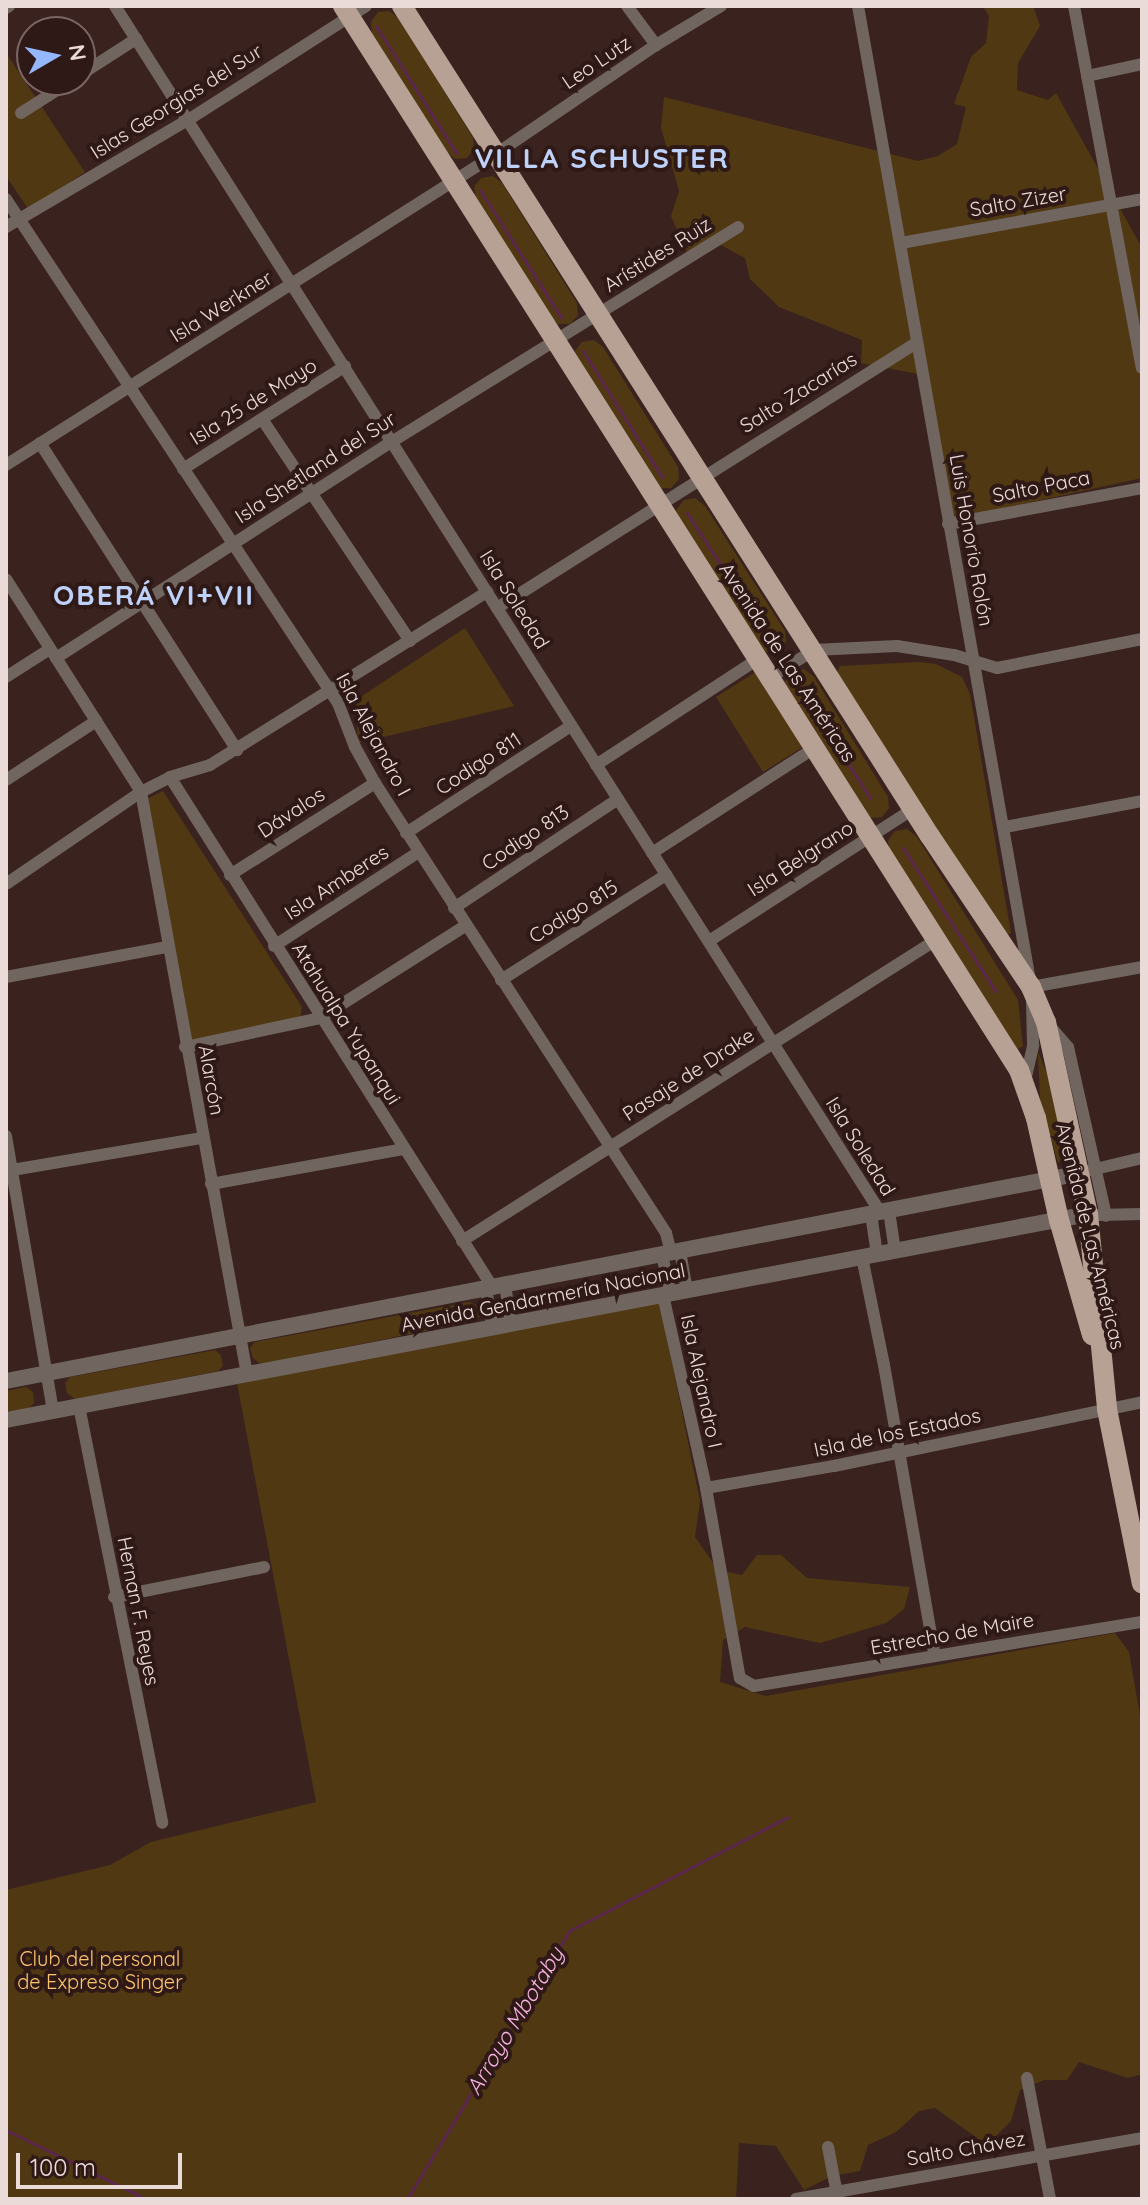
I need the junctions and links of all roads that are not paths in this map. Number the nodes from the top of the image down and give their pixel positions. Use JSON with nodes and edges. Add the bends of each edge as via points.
{"nodes":[{"id":1,"x":115,"y":6,"type":"edge"},
{"id":2,"x":402,"y":6,"type":"edge"},
{"id":3,"x":627,"y":6,"type":"edge"},
{"id":4,"x":721,"y":6,"type":"edge"},
{"id":5,"x":858,"y":6,"type":"edge"},
{"id":6,"x":1074,"y":6,"type":"edge"},
{"id":7,"x":353,"y":9,"type":"edge"},
{"id":8,"x":136,"y":39,"type":"junction"},
{"id":9,"x":656,"y":45,"type":"junction"},
{"id":10,"x":1142,"y":64,"type":"edge"},
{"id":11,"x":96,"y":65,"type":"edge"},
{"id":12,"x":1087,"y":76,"type":"junction"},
{"id":13,"x":48,"y":96,"type":"edge"},
{"id":14,"x":21,"y":113,"type":"dead end"},
{"id":15,"x":188,"y":120,"type":"junction"},
{"id":16,"x":496,"y":154,"type":"junction"},
{"id":17,"x":456,"y":179,"type":"junction"},
{"id":18,"x":6,"y":199,"type":"edge"},
{"id":19,"x":1142,"y":199,"type":"edge"},
{"id":20,"x":1111,"y":204,"type":"junction"},
{"id":21,"x":19,"y":219,"type":"junction"},
{"id":22,"x":6,"y":227,"type":"edge"},
{"id":23,"x":738,"y":227,"type":"dead end"},
{"id":24,"x":901,"y":243,"type":"junction"},
{"id":25,"x":293,"y":284,"type":"junction"},
{"id":26,"x":599,"y":315,"type":"junction"},
{"id":27,"x":555,"y":342,"type":"junction"},
{"id":28,"x":917,"y":342,"type":"junction"},
{"id":29,"x":345,"y":366,"type":"junction"},
{"id":30,"x":1142,"y":368,"type":"edge"},
{"id":31,"x":129,"y":387,"type":"junction"},
{"id":32,"x":262,"y":419,"type":"junction"},
{"id":33,"x":393,"y":441,"type":"junction"},
{"id":34,"x":40,"y":443,"type":"junction"},
{"id":35,"x":6,"y":465,"type":"edge"},
{"id":36,"x":183,"y":469,"type":"junction"},
{"id":37,"x":701,"y":477,"type":"junction"},
{"id":38,"x":1142,"y":488,"type":"edge"},
{"id":39,"x":311,"y":493,"type":"junction"},
{"id":40,"x":659,"y":504,"type":"junction"},
{"id":41,"x":948,"y":524,"type":"junction"},
{"id":42,"x":233,"y":543,"type":"junction"},
{"id":43,"x":6,"y":579,"type":"edge"},
{"id":44,"x":487,"y":592,"type":"junction"},
{"id":45,"x":140,"y":603,"type":"junction"},
{"id":46,"x":497,"y":608,"type":"junction"},
{"id":47,"x":1142,"y":639,"type":"edge"},
{"id":48,"x":410,"y":641,"type":"junction"},
{"id":49,"x":814,"y":650,"type":"junction"},
{"id":50,"x":53,"y":654,"type":"junction"},
{"id":51,"x":758,"y":659,"type":"junction"},
{"id":52,"x":975,"y":662,"type":"junction"},
{"id":53,"x":6,"y":677,"type":"edge"},
{"id":54,"x":771,"y":677,"type":"junction"},
{"id":55,"x":330,"y":691,"type":"junction"},
{"id":56,"x":96,"y":721,"type":"junction"},
{"id":57,"x":571,"y":726,"type":"junction"},
{"id":58,"x":814,"y":748,"type":"junction"},
{"id":59,"x":237,"y":750,"type":"junction"},
{"id":60,"x":596,"y":765,"type":"junction"},
{"id":61,"x":170,"y":777,"type":"junction"},
{"id":62,"x":6,"y":780,"type":"edge"},
{"id":63,"x":375,"y":783,"type":"junction"},
{"id":64,"x":141,"y":792,"type":"junction"},
{"id":65,"x":618,"y":799,"type":"junction"},
{"id":66,"x":1142,"y":801,"type":"edge"},
{"id":67,"x":913,"y":809,"type":"junction"},
{"id":68,"x":1005,"y":827,"type":"junction"},
{"id":69,"x":406,"y":833,"type":"junction"},
{"id":70,"x":871,"y":836,"type":"junction"},
{"id":71,"x":419,"y":852,"type":"junction"},
{"id":72,"x":652,"y":853,"type":"junction"},
{"id":73,"x":230,"y":875,"type":"junction"},
{"id":74,"x":666,"y":875,"type":"junction"},
{"id":75,"x":6,"y":884,"type":"edge"},
{"id":76,"x":454,"y":908,"type":"junction"},
{"id":77,"x":465,"y":926,"type":"junction"},
{"id":78,"x":936,"y":940,"type":"junction"},
{"id":79,"x":709,"y":941,"type":"junction"},
{"id":80,"x":274,"y":946,"type":"junction"},
{"id":81,"x":167,"y":947,"type":"junction"},
{"id":82,"x":1142,"y":967,"type":"edge"},
{"id":83,"x":6,"y":977,"type":"edge"},
{"id":84,"x":501,"y":980,"type":"junction"},
{"id":85,"x":1031,"y":987,"type":"junction"},
{"id":86,"x":1039,"y":1015,"type":"junction"},
{"id":87,"x":320,"y":1018,"type":"junction"},
{"id":88,"x":773,"y":1043,"type":"junction"},
{"id":89,"x":185,"y":1047,"type":"junction"},
{"id":90,"x":1025,"y":1081,"type":"junction"},
{"id":91,"x":6,"y":1136,"type":"edge"},
{"id":92,"x":202,"y":1138,"type":"junction"},
{"id":93,"x":609,"y":1148,"type":"junction"},
{"id":94,"x":403,"y":1149,"type":"junction"},
{"id":95,"x":1142,"y":1158,"type":"edge"},
{"id":96,"x":9,"y":1170,"type":"edge"},
{"id":97,"x":1088,"y":1170,"type":"junction"},
{"id":98,"x":1052,"y":1179,"type":"junction"},
{"id":99,"x":211,"y":1184,"type":"junction"},
{"id":100,"x":880,"y":1212,"type":"junction"},
{"id":101,"x":1142,"y":1214,"type":"edge"},
{"id":102,"x":1097,"y":1215,"type":"junction"},
{"id":103,"x":1059,"y":1220,"type":"junction"},
{"id":104,"x":462,"y":1241,"type":"junction"},
{"id":105,"x":895,"y":1251,"type":"junction"},
{"id":106,"x":671,"y":1253,"type":"junction"},
{"id":107,"x":870,"y":1256,"type":"junction"},
{"id":108,"x":495,"y":1287,"type":"junction"},
{"id":109,"x":674,"y":1293,"type":"junction"},
{"id":110,"x":511,"y":1324,"type":"junction"},
{"id":111,"x":493,"y":1327,"type":"junction"},
{"id":112,"x":239,"y":1337,"type":"junction"},
{"id":113,"x":47,"y":1373,"type":"junction"},
{"id":114,"x":247,"y":1374,"type":"junction"},
{"id":115,"x":6,"y":1381,"type":"edge"},
{"id":116,"x":1104,"y":1382,"type":"junction"},
{"id":117,"x":1142,"y":1402,"type":"edge"},
{"id":118,"x":79,"y":1406,"type":"junction"},
{"id":119,"x":1107,"y":1409,"type":"junction"},
{"id":120,"x":53,"y":1411,"type":"junction"},
{"id":121,"x":6,"y":1420,"type":"edge"},
{"id":122,"x":899,"y":1453,"type":"junction"},
{"id":123,"x":704,"y":1482,"type":"junction"},
{"id":124,"x":264,"y":1567,"type":"dead end"},
{"id":125,"x":1142,"y":1584,"type":"edge"},
{"id":126,"x":114,"y":1597,"type":"junction"},
{"id":127,"x":1142,"y":1622,"type":"edge"},
{"id":128,"x":935,"y":1656,"type":"junction"},
{"id":129,"x":768,"y":1686,"type":"joint"},
{"id":130,"x":162,"y":1823,"type":"dead end"},
{"id":131,"x":1027,"y":2078,"type":"dead end"},
{"id":132,"x":1142,"y":2138,"type":"edge"},
{"id":133,"x":828,"y":2147,"type":"dead end"},
{"id":134,"x":1040,"y":2155,"type":"junction"},
{"id":135,"x":837,"y":2195,"type":"edge"},
{"id":136,"x":796,"y":2199,"type":"edge"},
{"id":137,"x":1050,"y":2199,"type":"edge"}],
"edges":[{"from":1,"to":8,"type":"street","name":"Isla Soledad"},
{"from":2,"to":16,"type":"main road","name":"Avenida de Las Américas"},
{"from":3,"to":9,"type":"street"},
{"from":4,"to":9,"type":"street","name":"Leo Lutz"},
{"from":5,"to":24,"type":"street","name":"Luis Honorio Rolón"},
{"from":6,"to":12,"type":"street"},
{"from":7,"to":15,"type":"street","name":"Islas Georgias del Sur"},
{"from":7,"to":17,"type":"main road","name":"Avenida de Las Américas"},
{"from":8,"to":11,"type":"street"},
{"from":8,"to":15,"type":"street","name":"Isla Soledad"},
{"from":9,"to":16,"type":"street","name":"Leo Lutz"},
{"from":10,"to":12,"type":"street"},
{"from":12,"to":20,"type":"street"},
{"from":13,"to":14,"type":"street"},
{"from":15,"to":21,"type":"street","name":"Islas Georgias del Sur"},
{"from":15,"to":25,"type":"street","name":"Isla Soledad"},
{"from":16,"to":17,"type":"street","name":"Leo Lutz"},
{"from":16,"to":26,"type":"main road","name":"Avenida de Las Américas"},
{"from":17,"to":25,"type":"street","name":"Isla Werkner"},
{"from":17,"to":27,"type":"main road","name":"Avenida de Las Américas"},
{"from":18,"to":21,"type":"street","name":"Isla Alejandro I"},
{"from":19,"to":20,"type":"street","name":"Salto Zizer"},
{"from":20,"to":24,"type":"street","name":"Salto Zizer"},
{"from":20,"to":30,"type":"street"},
{"from":21,"to":22,"type":"street","name":"Islas Georgias del Sur"},
{"from":21,"to":31,"type":"street","name":"Isla Alejandro I"},
{"from":23,"to":26,"type":"street","name":"Arístides Ruiz"},
{"from":24,"to":28,"type":"street","name":"Luis Honorio Rolón"},
{"from":25,"to":29,"type":"street","name":"Isla Soledad"},
{"from":25,"to":31,"type":"street","name":"Isla Werkner"},
{"from":26,"to":27,"type":"street","name":"Isla Shetland del Sur"},
{"from":26,"to":37,"type":"main road","name":"Avenida de Las Américas"},
{"from":27,"to":33,"type":"street","name":"Isla Shetland del Sur"},
{"from":27,"to":40,"type":"main road","name":"Avenida de Las Américas"},
{"from":28,"to":37,"type":"street","name":"Salto Zacarías"},
{"from":28,"to":41,"type":"street","name":"Luis Honorio Rolón"},
{"from":29,"to":32,"type":"street","name":"Isla 25 de Mayo"},
{"from":29,"to":33,"type":"street","name":"Isla Soledad"},
{"from":31,"to":34,"type":"street","name":"Isla Werkner"},
{"from":31,"to":36,"type":"street","name":"Isla Alejandro I"},
{"from":32,"to":36,"type":"street","name":"Isla 25 de Mayo"},
{"from":32,"to":39,"type":"street"},
{"from":33,"to":39,"type":"street","name":"Isla Shetland del Sur"},
{"from":33,"to":44,"type":"street","name":"Isla Soledad"},
{"from":34,"to":35,"type":"street","name":"Isla Werkner"},
{"from":34,"to":45,"type":"street"},
{"from":36,"to":42,"type":"street","name":"Isla Alejandro I"},
{"from":37,"to":40,"type":"street","name":"Salto Zacarías"},
{"from":37,"to":49,"type":"main road","name":"Avenida de Las Américas"},
{"from":38,"to":41,"type":"street","name":"Salto Paca"},
{"from":39,"to":42,"type":"street","name":"Isla Shetland del Sur"},
{"from":39,"to":48,"type":"street"},
{"from":40,"to":46,"type":"street","name":"Salto Zacarías"},
{"from":40,"to":51,"type":"main road","name":"Avenida de Las Américas"},
{"from":41,"to":52,"type":"street","name":"Luis Honorio Rolón"},
{"from":42,"to":45,"type":"street","name":"Isla Shetland del Sur"},
{"from":42,"to":55,"type":"street","name":"Isla Alejandro I"},
{"from":43,"to":50,"type":"street"},
{"from":44,"to":46,"type":"street","name":"Isla Soledad"},
{"from":44,"to":48,"type":"street"},
{"from":45,"to":50,"type":"street","name":"Isla Shetland del Sur"},
{"from":45,"to":59,"type":"street"},
{"from":46,"to":57,"type":"street","name":"Isla Soledad"},
{"from":47,"to":52,"type":"street","via":[[997,668]]},
{"from":48,"to":55,"type":"street"},
{"from":49,"to":52,"type":"street","via":[[897,646]]},
{"from":49,"to":54,"type":"street"},
{"from":49,"to":67,"type":"main road","name":"Avenida de Las Américas"},
{"from":50,"to":53,"type":"street","name":"Isla Shetland del Sur"},
{"from":50,"to":56,"type":"street"},
{"from":51,"to":54,"type":"main road","name":"Avenida de Las Américas"},
{"from":51,"to":60,"type":"street"},
{"from":52,"to":68,"type":"street","name":"Luis Honorio Rolón"},
{"from":54,"to":58,"type":"main road","name":"Avenida de Las Américas"},
{"from":55,"to":59,"type":"street"},
{"from":55,"to":63,"type":"street","name":"Isla Alejandro I"},
{"from":56,"to":62,"type":"street"},
{"from":56,"to":64,"type":"street"},
{"from":57,"to":60,"type":"street","name":"Isla Soledad"},
{"from":57,"to":69,"type":"street","name":"Codigo 811"},
{"from":58,"to":70,"type":"main road","name":"Avenida de Las Américas"},
{"from":58,"to":72,"type":"street"},
{"from":59,"to":61,"type":"street"},
{"from":60,"to":65,"type":"street","name":"Isla Soledad"},
{"from":61,"to":64,"type":"street"},
{"from":61,"to":73,"type":"street","name":"Atahualpa Yupanqui"},
{"from":63,"to":69,"type":"street","name":"Isla Alejandro I"},
{"from":63,"to":73,"type":"street","name":"Dávalos"},
{"from":64,"to":75,"type":"street"},
{"from":64,"to":81,"type":"street","name":"Alarcón"},
{"from":65,"to":72,"type":"street","name":"Isla Soledad"},
{"from":65,"to":76,"type":"street","name":"Codigo 813"},
{"from":66,"to":68,"type":"street"},
{"from":67,"to":70,"type":"street","name":"Isla Belgrano"},
{"from":67,"to":85,"type":"main road","name":"Avenida de Las Américas"},
{"from":68,"to":85,"type":"street","name":"Luis Honorio Rolón"},
{"from":69,"to":71,"type":"street","name":"Isla Alejandro I"},
{"from":70,"to":78,"type":"main road","name":"Avenida de Las Américas"},
{"from":70,"to":79,"type":"street","name":"Isla Belgrano"},
{"from":71,"to":76,"type":"street","name":"Isla Alejandro I"},
{"from":71,"to":80,"type":"street","name":"Isla Amberes"},
{"from":72,"to":74,"type":"street","name":"Isla Soledad"},
{"from":73,"to":80,"type":"street","name":"Atahualpa Yupanqui"},
{"from":74,"to":79,"type":"street","name":"Isla Soledad"},
{"from":74,"to":84,"type":"street","name":"Codigo 815"},
{"from":76,"to":77,"type":"street","name":"Isla Alejandro I"},
{"from":77,"to":84,"type":"street","name":"Isla Alejandro I"},
{"from":77,"to":87,"type":"street"},
{"from":78,"to":88,"type":"street","name":"Pasaje de Drake"},
{"from":78,"to":90,"type":"main road","name":"Avenida de Las Américas"},
{"from":79,"to":88,"type":"street","name":"Isla Soledad"},
{"from":80,"to":87,"type":"street","name":"Atahualpa Yupanqui"},
{"from":81,"to":83,"type":"street"},
{"from":81,"to":89,"type":"street","name":"Alarcón"},
{"from":82,"to":85,"type":"street"},
{"from":84,"to":93,"type":"street","name":"Isla Alejandro I"},
{"from":85,"to":86,"type":"main road","name":"Avenida de Las Américas"},
{"from":86,"to":90,"type":"street"},
{"from":86,"to":97,"type":"main road","name":"Avenida de Las Américas"},
{"from":87,"to":89,"type":"street"},
{"from":87,"to":94,"type":"street","name":"Atahualpa Yupanqui"},
{"from":88,"to":93,"type":"street","name":"Pasaje de Drake"},
{"from":88,"to":100,"type":"street","name":"Isla Soledad"},
{"from":89,"to":92,"type":"street","name":"Alarcón"},
{"from":90,"to":98,"type":"main road","name":"Avenida de Las Américas"},
{"from":91,"to":96,"type":"street"},
{"from":92,"to":96,"type":"street"},
{"from":92,"to":99,"type":"street","name":"Alarcón"},
{"from":93,"to":104,"type":"street","name":"Pasaje de Drake"},
{"from":93,"to":106,"type":"street","name":"Isla Alejandro I","via":[[666,1233]]},
{"from":94,"to":99,"type":"street"},
{"from":94,"to":104,"type":"street","name":"Atahualpa Yupanqui"},
{"from":95,"to":97,"type":"street"},
{"from":96,"to":113,"type":"street"},
{"from":97,"to":98,"type":"street","name":"Avenida Gendarmería Nacional"},
{"from":97,"to":102,"type":"main road","name":"Avenida de Las Américas"},
{"from":98,"to":100,"type":"street","name":"Avenida Gendarmería Nacional"},
{"from":98,"to":103,"type":"main road","name":"Avenida de Las Américas"},
{"from":99,"to":112,"type":"street","name":"Alarcón"},
{"from":100,"to":105,"type":"street"},
{"from":100,"to":106,"type":"street","name":"Avenida Gendarmería Nacional"},
{"from":100,"to":107,"type":"street"},
{"from":101,"to":102,"type":"street"},
{"from":102,"to":103,"type":"street","name":"Avenida Gendarmería Nacional"},
{"from":102,"to":116,"type":"main road","name":"Avenida de Las Américas"},
{"from":103,"to":105,"type":"street","name":"Avenida Gendarmería Nacional"},
{"from":103,"to":116,"type":"main road","name":"Avenida de Las Américas"},
{"from":104,"to":108,"type":"street","name":"Atahualpa Yupanqui"},
{"from":105,"to":107,"type":"street","name":"Avenida Gendarmería Nacional"},
{"from":106,"to":108,"type":"street","name":"Avenida Gendarmería Nacional"},
{"from":106,"to":109,"type":"street","name":"Isla Alejandro I"},
{"from":107,"to":109,"type":"street","name":"Avenida Gendarmería Nacional"},
{"from":107,"to":122,"type":"street"},
{"from":108,"to":110,"type":"street"},
{"from":108,"to":111,"type":"street"},
{"from":108,"to":112,"type":"street","name":"Avenida Gendarmería Nacional"},
{"from":109,"to":110,"type":"street","name":"Avenida Gendarmería Nacional"},
{"from":109,"to":123,"type":"street","name":"Isla Alejandro I"},
{"from":110,"to":111,"type":"street","name":"Avenida Gendarmería Nacional"},
{"from":111,"to":114,"type":"street","name":"Avenida Gendarmería Nacional"},
{"from":112,"to":113,"type":"street","name":"Avenida Gendarmería Nacional"},
{"from":112,"to":114,"type":"street","name":"Alarcón"},
{"from":113,"to":115,"type":"street","name":"Avenida Gendarmería Nacional"},
{"from":113,"to":120,"type":"street"},
{"from":114,"to":118,"type":"street","name":"Avenida Gendarmería Nacional"},
{"from":116,"to":119,"type":"main road","name":"Avenida de Las Américas"},
{"from":117,"to":119,"type":"street","name":"Isla de los Estados"},
{"from":118,"to":120,"type":"street","name":"Avenida Gendarmería Nacional"},
{"from":118,"to":126,"type":"street","name":"Hernan F. Reyes"},
{"from":119,"to":122,"type":"street","name":"Isla de los Estados"},
{"from":119,"to":125,"type":"main road","name":"Avenida de Las Américas"},
{"from":120,"to":121,"type":"street","name":"Avenida Gendarmería Nacional"},
{"from":122,"to":123,"type":"street","name":"Isla de los Estados"},
{"from":122,"to":128,"type":"street"},
{"from":123,"to":129,"type":"street","name":"Isla Alejandro I","via":[[740,1678]]},
{"from":124,"to":126,"type":"street"},
{"from":126,"to":130,"type":"street","name":"Hernan F. Reyes"},
{"from":127,"to":128,"type":"street","name":"Estrecho de Maire"},
{"from":128,"to":129,"type":"street","name":"Estrecho de Maire"},
{"from":131,"to":134,"type":"street"},
{"from":132,"to":134,"type":"street","name":"Salto Chávez"},
{"from":133,"to":135,"type":"street"},
{"from":134,"to":135,"type":"street","name":"Salto Chávez"},
{"from":134,"to":137,"type":"street"},
{"from":135,"to":136,"type":"street","name":"Salto Chávez"}]}
